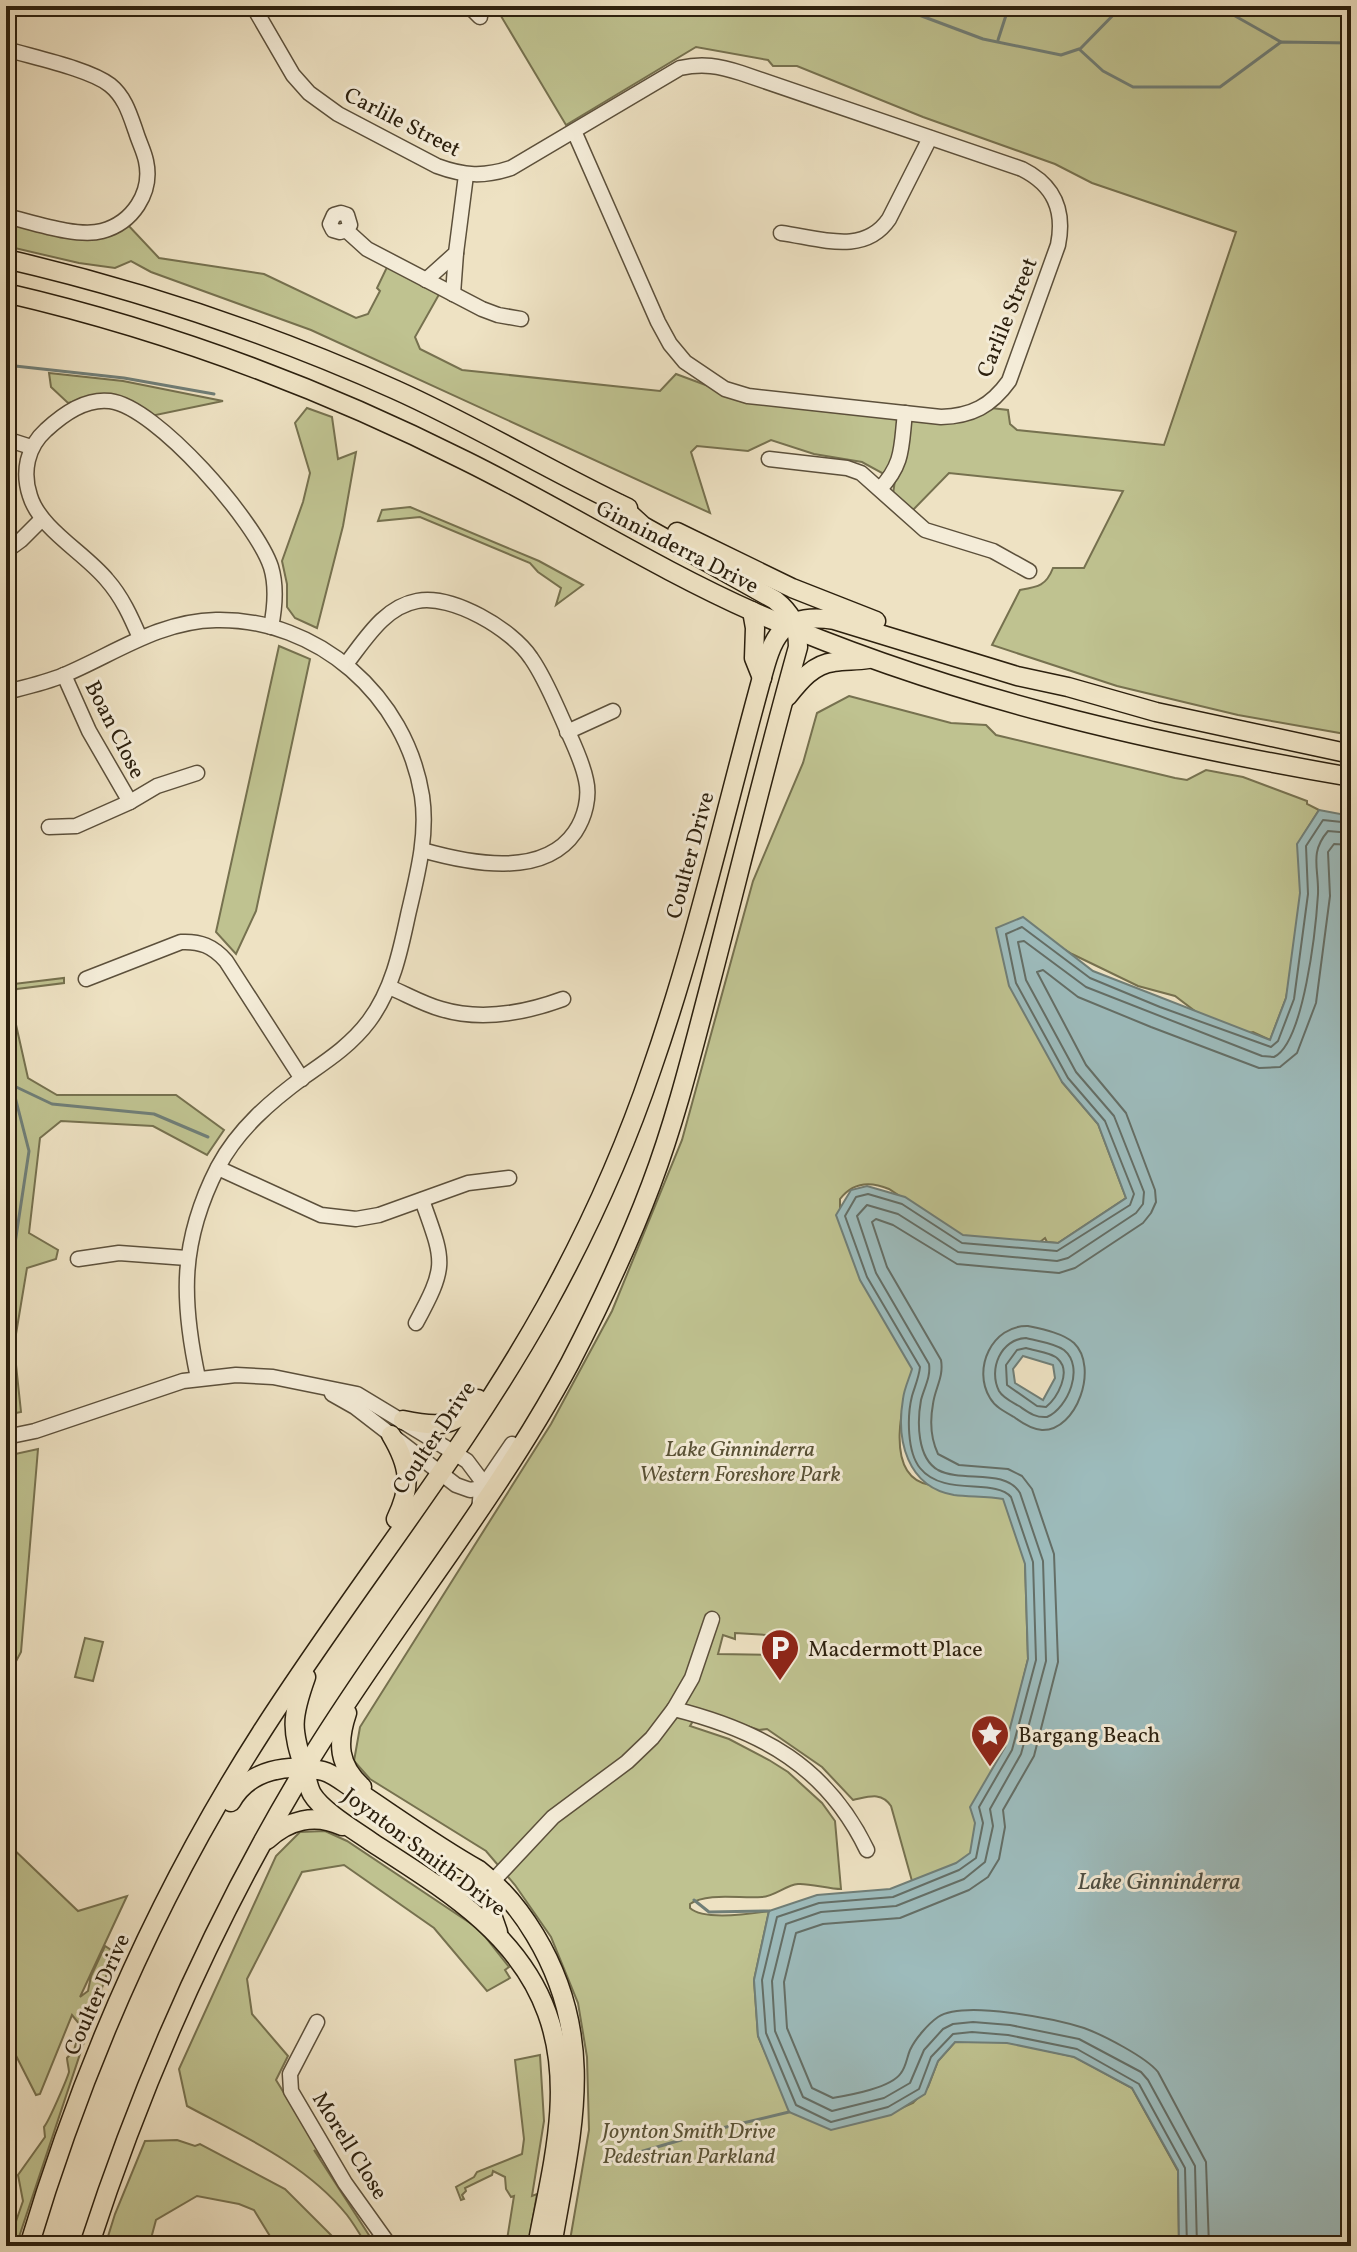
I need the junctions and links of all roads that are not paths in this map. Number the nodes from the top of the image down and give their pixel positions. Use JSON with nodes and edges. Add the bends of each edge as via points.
{"nodes":[{"id":1,"x":253,"y":6,"type":"edge"},
{"id":2,"x":469,"y":6,"type":"edge"},
{"id":3,"x":480,"y":17,"type":"dead end"},
{"id":4,"x":6,"y":49,"type":"edge"},
{"id":5,"x":574,"y":131,"type":"junction"},
{"id":6,"x":930,"y":138,"type":"junction"},
{"id":7,"x":466,"y":175,"type":"junction"},
{"id":8,"x":6,"y":216,"type":"edge"},
{"id":9,"x":346,"y":230,"type":"dead end"},
{"id":10,"x":781,"y":233,"type":"dead end"},
{"id":11,"x":456,"y":253,"type":"junction"},
{"id":12,"x":6,"y":259,"type":"edge"},
{"id":13,"x":426,"y":280,"type":"junction"},
{"id":14,"x":6,"y":293,"type":"edge"},
{"id":15,"x":453,"y":294,"type":"junction"},
{"id":16,"x":521,"y":319,"type":"dead end"},
{"id":17,"x":905,"y":413,"type":"junction"},
{"id":18,"x":6,"y":439,"type":"edge"},
{"id":19,"x":31,"y":447,"type":"junction"},
{"id":20,"x":769,"y":459,"type":"dead end"},
{"id":21,"x":880,"y":489,"type":"junction"},
{"id":22,"x":619,"y":504,"type":"junction"},
{"id":23,"x":42,"y":519,"type":"junction"},
{"id":24,"x":6,"y":551,"type":"edge"},
{"id":25,"x":1029,"y":571,"type":"dead end"},
{"id":26,"x":752,"y":611,"type":"junction"},
{"id":27,"x":796,"y":624,"type":"junction"},
{"id":28,"x":271,"y":627,"type":"junction"},
{"id":29,"x":140,"y":638,"type":"junction"},
{"id":30,"x":870,"y":658,"type":"junction"},
{"id":31,"x":346,"y":664,"type":"junction"},
{"id":32,"x":64,"y":675,"type":"junction"},
{"id":33,"x":762,"y":678,"type":"junction"},
{"id":34,"x":1068,"y":687,"type":"junction"},
{"id":35,"x":6,"y":692,"type":"edge"},
{"id":36,"x":782,"y":702,"type":"junction"},
{"id":37,"x":613,"y":711,"type":"dead end"},
{"id":38,"x":567,"y":732,"type":"junction"},
{"id":39,"x":1351,"y":754,"type":"edge"},
{"id":40,"x":197,"y":773,"type":"dead end"},
{"id":41,"x":1351,"y":777,"type":"edge"},
{"id":42,"x":130,"y":802,"type":"junction"},
{"id":43,"x":49,"y":827,"type":"dead end"},
{"id":44,"x":422,"y":850,"type":"junction"},
{"id":45,"x":86,"y":979,"type":"dead end"},
{"id":46,"x":389,"y":987,"type":"junction"},
{"id":47,"x":563,"y":999,"type":"dead end"},
{"id":48,"x":302,"y":1079,"type":"junction"},
{"id":49,"x":218,"y":1168,"type":"junction"},
{"id":50,"x":509,"y":1178,"type":"dead end"},
{"id":51,"x":422,"y":1200,"type":"junction"},
{"id":52,"x":187,"y":1258,"type":"junction"},
{"id":53,"x":78,"y":1259,"type":"dead end"},
{"id":54,"x":416,"y":1323,"type":"dead end"},
{"id":55,"x":508,"y":1370,"type":"junction"},
{"id":56,"x":198,"y":1378,"type":"junction"},
{"id":57,"x":324,"y":1389,"type":"junction"},
{"id":58,"x":403,"y":1420,"type":"junction"},
{"id":59,"x":538,"y":1420,"type":"junction"},
{"id":60,"x":391,"y":1435,"type":"junction"},
{"id":61,"x":6,"y":1437,"type":"edge"},
{"id":62,"x":453,"y":1452,"type":"junction"},
{"id":63,"x":439,"y":1472,"type":"junction"},
{"id":64,"x":482,"y":1488,"type":"junction"},
{"id":65,"x":479,"y":1510,"type":"junction"},
{"id":66,"x":387,"y":1548,"type":"junction"},
{"id":67,"x":712,"y":1619,"type":"dead end"},
{"id":68,"x":315,"y":1653,"type":"junction"},
{"id":69,"x":362,"y":1682,"type":"junction"},
{"id":70,"x":674,"y":1709,"type":"junction"},
{"id":71,"x":304,"y":1770,"type":"junction"},
{"id":72,"x":363,"y":1836,"type":"junction"},
{"id":73,"x":258,"y":1848,"type":"junction"},
{"id":74,"x":867,"y":1850,"type":"dead end"},
{"id":75,"x":180,"y":1873,"type":"junction"},
{"id":76,"x":486,"y":1876,"type":"junction"},
{"id":77,"x":435,"y":1883,"type":"junction"},
{"id":78,"x":504,"y":1941,"type":"junction"},
{"id":79,"x":317,"y":2022,"type":"dead end"},
{"id":80,"x":29,"y":2246,"type":"edge"},
{"id":81,"x":89,"y":2246,"type":"edge"},
{"id":82,"x":390,"y":2246,"type":"edge"},
{"id":83,"x":537,"y":2246,"type":"edge"},
{"id":84,"x":552,"y":2246,"type":"edge"}],
"edges":[{"from":1,"to":7,"type":"street","name":"Carlile Street","via":[[293,75],[318,101],[437,166]]},
{"from":2,"to":3,"type":"street"},
{"from":4,"to":8,"type":"street","via":[[91,75],[112,87],[129,112],[147,179],[130,216],[100,232],[75,232]]},
{"from":5,"to":6,"type":"street","name":"Carlile Street","via":[[680,68],[696,64],[741,73]]},
{"from":5,"to":7,"type":"street","name":"Carlile Street","via":[[511,168]]},
{"from":5,"to":17,"type":"street","name":"Carlile Street","via":[[658,322],[694,370],[748,396]]},
{"from":6,"to":10,"type":"street","via":[[889,219],[871,239],[846,242]]},
{"from":6,"to":17,"type":"street","name":"Carlile Street","via":[[1037,176],[1058,203],[1062,228],[1012,373],[998,395],[977,411],[959,416]]},
{"from":7,"to":11,"type":"street"},
{"from":9,"to":13,"type":"street","via":[[367,249]]},
{"from":11,"to":13,"type":"street"},
{"from":11,"to":15,"type":"street"},
{"from":12,"to":22,"type":"main road","name":"Ginninderra Drive","via":[[111,286],[287,344],[396,390]]},
{"from":13,"to":15,"type":"street"},
{"from":14,"to":26,"type":"main road","name":"Ginninderra Drive","via":[[149,331],[323,394],[469,462],[675,575]]},
{"from":15,"to":16,"type":"street","via":[[490,313]]},
{"from":17,"to":21,"type":"street","via":[[900,460]]},
{"from":18,"to":19,"type":"street"},
{"from":19,"to":23,"type":"street","via":[[26,480]]},
{"from":19,"to":28,"type":"street","via":[[74,408],[91,402],[116,402],[140,413],[219,488],[264,551],[275,588]]},
{"from":20,"to":21,"type":"street","via":[[847,468]]},
{"from":21,"to":25,"type":"street","via":[[925,530],[993,551]]},
{"from":22,"to":27,"type":"main road","via":[[643,526],[775,600]]},
{"from":22,"to":34,"type":"main road","name":"Ginninderra Drive","via":[[792,588]]},
{"from":23,"to":24,"type":"street"},
{"from":23,"to":29,"type":"street","via":[[107,579]]},
{"from":26,"to":27,"type":"main road","name":"Ginninderra Drive"},
{"from":26,"to":33,"type":"main road","via":[[754,658]]},
{"from":27,"to":30,"type":"main road","name":"Ginninderra Drive"},
{"from":27,"to":33,"type":"main road","name":"Coulter Drive","via":[[776,637]]},
{"from":27,"to":34,"type":"main road","name":"Ginninderra Drive","via":[[834,620]]},
{"from":27,"to":36,"type":"main road","via":[[798,647]]},
{"from":28,"to":29,"type":"street","via":[[214,620]]},
{"from":28,"to":31,"type":"street","via":[[320,646]]},
{"from":29,"to":32,"type":"street"},
{"from":30,"to":36,"type":"main road","via":[[821,665]]},
{"from":30,"to":41,"type":"main road","name":"Ginninderra Drive","via":[[1097,727]]},
{"from":31,"to":38,"type":"street","via":[[391,612],[415,601],[449,601],[524,648]]},
{"from":31,"to":44,"type":"street","via":[[389,709],[412,755],[422,796]]},
{"from":32,"to":35,"type":"street"},
{"from":32,"to":42,"type":"street","name":"Boan Close"},
{"from":33,"to":55,"type":"main road","name":"Coulter Drive","via":[[639,1105],[559,1282]]},
{"from":34,"to":39,"type":"main road","name":"Ginninderra Drive","via":[[1156,712]]},
{"from":36,"to":59,"type":"main road","via":[[691,1058],[652,1184],[595,1312]]},
{"from":37,"to":38,"type":"street"},
{"from":38,"to":44,"type":"street","via":[[582,763],[587,799],[570,840],[529,859],[490,863]]},
{"from":40,"to":42,"type":"street","name":"Boan Close"},
{"from":42,"to":43,"type":"street","name":"Boan Close","via":[[76,826]]},
{"from":44,"to":46,"type":"street"},
{"from":45,"to":48,"type":"street","via":[[181,942],[209,946],[226,961]]},
{"from":46,"to":47,"type":"street","via":[[463,1014],[530,1012]]},
{"from":46,"to":48,"type":"street","via":[[351,1041]]},
{"from":48,"to":49,"type":"street","via":[[246,1128]]},
{"from":49,"to":51,"type":"street","via":[[298,1207],[332,1217],[379,1215]]},
{"from":49,"to":52,"type":"street"},
{"from":50,"to":51,"type":"street","via":[[468,1183]]},
{"from":51,"to":54,"type":"street","via":[[441,1264]]},
{"from":52,"to":53,"type":"street","via":[[119,1253]]},
{"from":52,"to":56,"type":"street","via":[[186,1318]]},
{"from":55,"to":58,"type":"main road","via":[[493,1378],[464,1415],[450,1423],[432,1426]]},
{"from":55,"to":62,"type":"main road","name":"Coulter Drive"},
{"from":56,"to":57,"type":"street","via":[[273,1377]]},
{"from":56,"to":61,"type":"street"},
{"from":57,"to":58,"type":"street","via":[[357,1394]]},
{"from":57,"to":60,"type":"street"},
{"from":58,"to":62,"type":"street"},
{"from":59,"to":64,"type":"street","via":[[523,1428]]},
{"from":59,"to":65,"type":"main road"},
{"from":60,"to":63,"type":"street"},
{"from":60,"to":66,"type":"main road","via":[[406,1463],[408,1483]]},
{"from":62,"to":63,"type":"main road","name":"Coulter Drive"},
{"from":62,"to":64,"type":"street","via":[[477,1472]]},
{"from":63,"to":64,"type":"street","via":[[456,1485]]},
{"from":63,"to":66,"type":"main road","name":"Coulter Drive"},
{"from":64,"to":65,"type":"street"},
{"from":65,"to":69,"type":"main road"},
{"from":66,"to":68,"type":"main road","name":"Coulter Drive"},
{"from":67,"to":70,"type":"street","via":[[692,1678]]},
{"from":68,"to":71,"type":"main road","name":"Joynton Smith Drive","via":[[293,1728]]},
{"from":68,"to":75,"type":"main road","name":"Coulter Drive"},
{"from":69,"to":71,"type":"main road"},
{"from":69,"to":76,"type":"main road","via":[[341,1733],[346,1769],[363,1788],[460,1851]]},
{"from":70,"to":74,"type":"street","via":[[735,1728],[799,1762],[845,1811]]},
{"from":70,"to":76,"type":"street","via":[[627,1762],[569,1803]]},
{"from":71,"to":72,"type":"main road","name":"Joynton Smith Drive","via":[[311,1793]]},
{"from":71,"to":73,"type":"main road"},
{"from":71,"to":75,"type":"main road","name":"Joynton Smith Drive","via":[[286,1767],[256,1776],[235,1795],[196,1861]]},
{"from":71,"to":76,"type":"main road","name":"Joynton Smith Drive","via":[[325,1771]]},
{"from":72,"to":73,"type":"main road","via":[[335,1822],[306,1820],[293,1822]]},
{"from":72,"to":77,"type":"main road","name":"Joynton Smith Drive"},
{"from":73,"to":81,"type":"main road","via":[[178,2006]]},
{"from":75,"to":80,"type":"main road","name":"Coulter Drive","via":[[84,2083]]},
{"from":76,"to":77,"type":"main road","via":[[471,1887]]},
{"from":76,"to":78,"type":"main road","via":[[494,1926]]},
{"from":76,"to":84,"type":"main road","name":"Joynton Smith Drive","via":[[520,1913],[543,1949],[571,2027],[576,2104]]},
{"from":77,"to":78,"type":"main road","name":"Joynton Smith Drive"},
{"from":78,"to":83,"type":"main road","name":"Joynton Smith Drive","via":[[540,1996],[561,2075],[561,2106]]},
{"from":79,"to":82,"type":"street","name":"Morell Close","via":[[290,2074],[291,2091],[345,2183]]}]}
